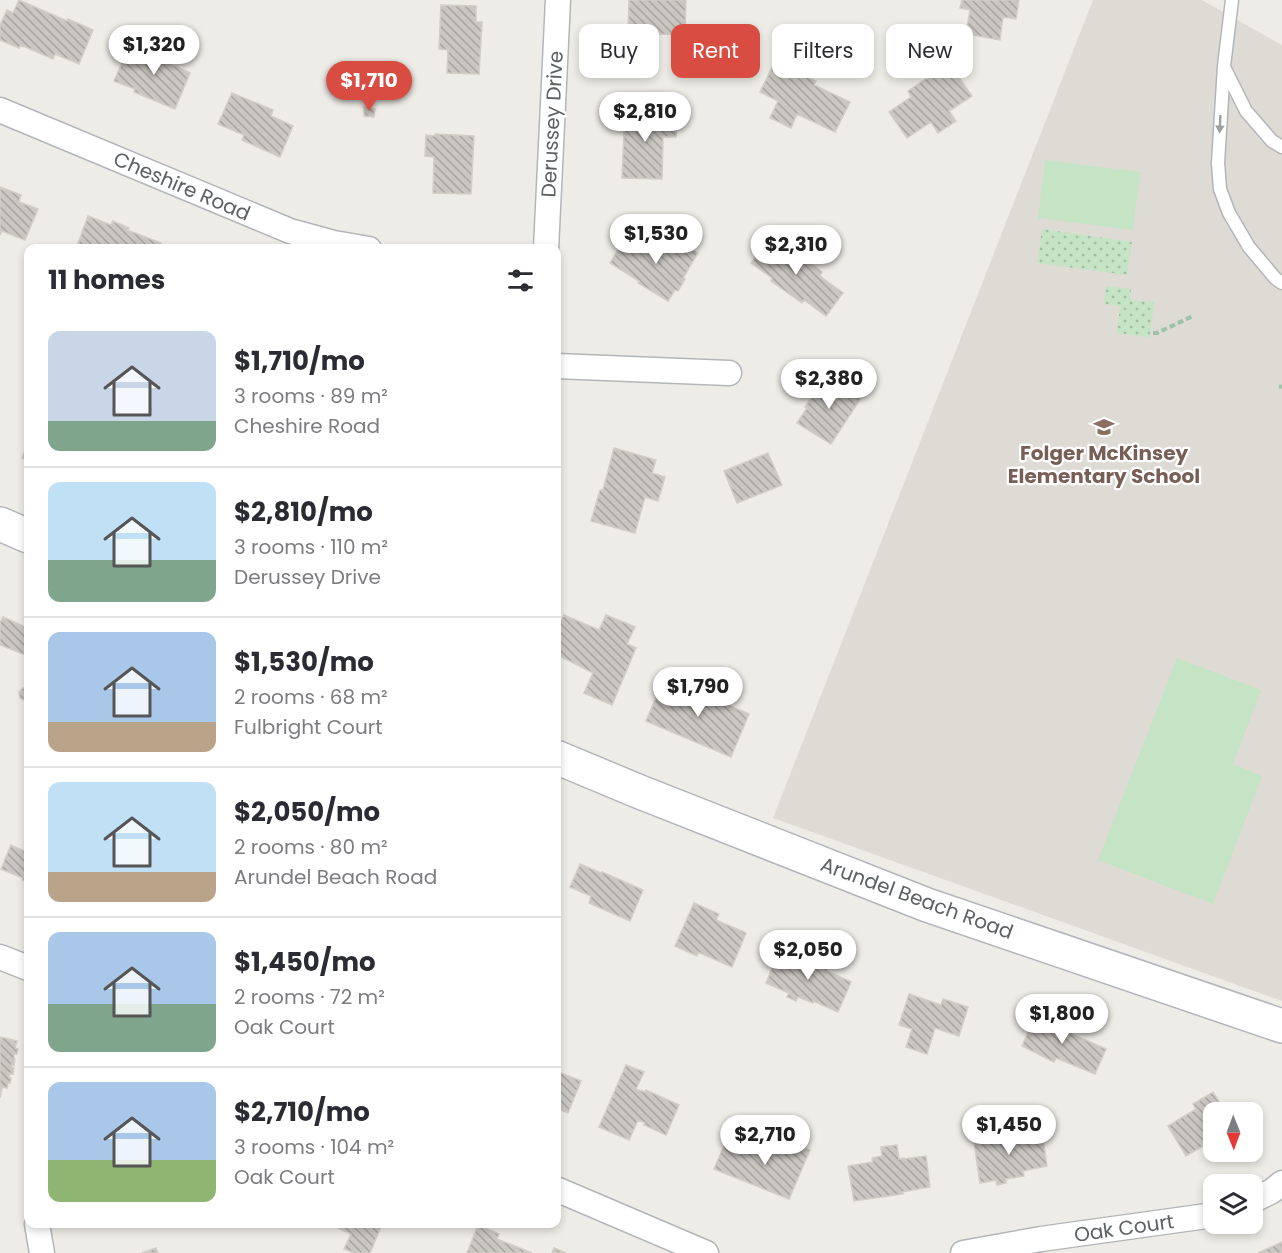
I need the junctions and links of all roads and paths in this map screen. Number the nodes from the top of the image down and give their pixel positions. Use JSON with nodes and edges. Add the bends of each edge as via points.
{"nodes":[{"id":1,"x":558,"y":0,"type":"edge"},
{"id":2,"x":1232,"y":0,"type":"edge"},
{"id":3,"x":1224,"y":66,"type":"junction"},
{"id":4,"x":0,"y":110,"type":"edge"},
{"id":5,"x":1282,"y":147,"type":"edge"},
{"id":6,"x":340,"y":244,"type":"edge"},
{"id":7,"x":546,"y":244,"type":"edge"},
{"id":8,"x":1282,"y":284,"type":"edge"},
{"id":9,"x":1193,"y":316,"type":"dead end"},
{"id":10,"x":1153,"y":333,"type":"dead end"},
{"id":11,"x":561,"y":366,"type":"edge"},
{"id":12,"x":729,"y":372,"type":"dead end"},
{"id":13,"x":0,"y":524,"type":"edge"},
{"id":14,"x":24,"y":534,"type":"edge"},
{"id":15,"x":561,"y":759,"type":"edge"},
{"id":16,"x":0,"y":957,"type":"edge"},
{"id":17,"x":24,"y":966,"type":"edge"},
{"id":18,"x":1282,"y":1026,"type":"edge"},
{"id":19,"x":1282,"y":1183,"type":"edge"},
{"id":20,"x":561,"y":1191,"type":"edge"},
{"id":21,"x":1263,"y":1196,"type":"edge"},
{"id":22,"x":1203,"y":1217,"type":"edge"},
{"id":23,"x":38,"y":1228,"type":"edge"},
{"id":24,"x":42,"y":1253,"type":"edge"},
{"id":25,"x":706,"y":1253,"type":"edge"},
{"id":26,"x":963,"y":1253,"type":"edge"}],
"edges":[{"from":1,"to":7,"type":"street","name":"Derussey Drive"},
{"from":2,"to":3,"type":"lane"},
{"from":3,"to":5,"type":"lane","via":[[1246,111]]},
{"from":3,"to":8,"type":"lane","one_way":true,"via":[[1220,189],[1249,247]]},
{"from":4,"to":6,"type":"street","name":"Cheshire Road","via":[[290,231]]},
{"from":9,"to":10,"type":"path"},
{"from":11,"to":12,"type":"street"},
{"from":13,"to":14,"type":"street"},
{"from":15,"to":18,"type":"street","name":"Arundel Beach Road","via":[[927,905]]},
{"from":16,"to":17,"type":"street"},
{"from":19,"to":21,"type":"street"},
{"from":20,"to":25,"type":"street"},
{"from":22,"to":26,"type":"street","name":"Oak Court"},
{"from":23,"to":24,"type":"street"}]}
